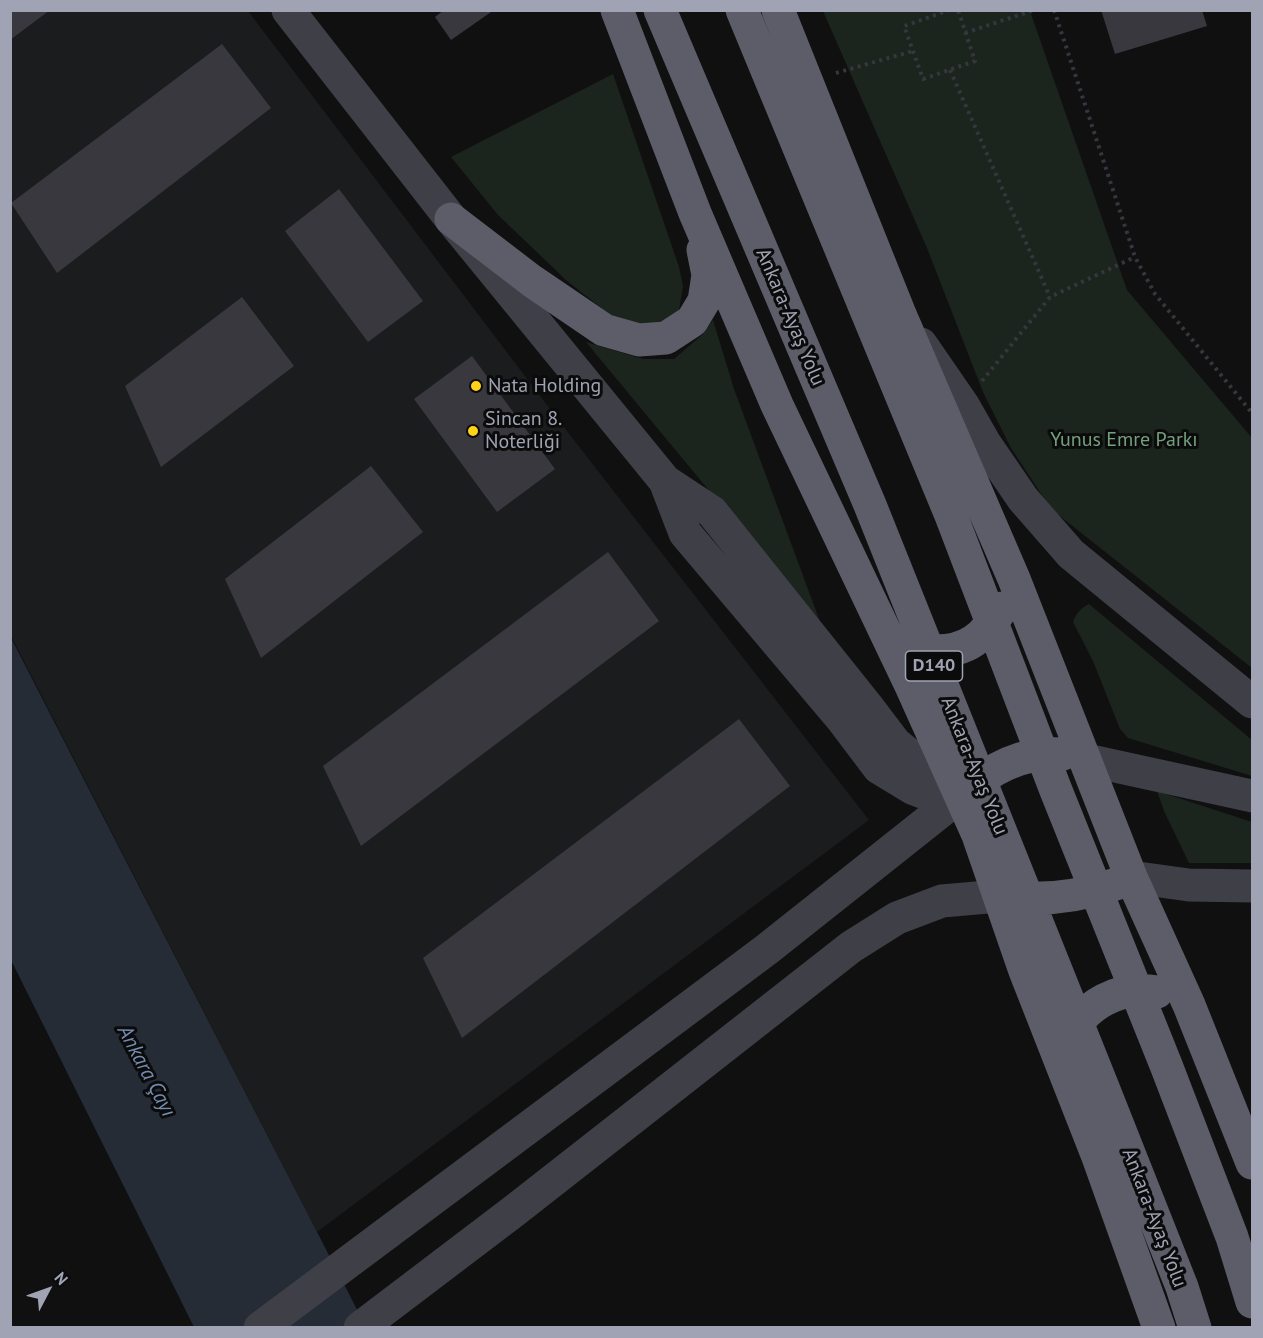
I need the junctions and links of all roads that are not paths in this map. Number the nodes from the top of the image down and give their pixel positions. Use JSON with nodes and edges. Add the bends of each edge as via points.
{"nodes":[{"id":1,"x":288,"y":10,"type":"edge"},
{"id":2,"x":618,"y":10,"type":"edge"},
{"id":3,"x":660,"y":10,"type":"edge"},
{"id":4,"x":742,"y":10,"type":"edge"},
{"id":5,"x":778,"y":10,"type":"edge"},
{"id":6,"x":695,"y":213,"type":"junction"},
{"id":7,"x":451,"y":219,"type":"junction"},
{"id":8,"x":899,"y":312,"type":"junction"},
{"id":9,"x":998,"y":542,"type":"junction"},
{"id":10,"x":873,"y":606,"type":"junction"},
{"id":11,"x":1252,"y":702,"type":"edge"},
{"id":12,"x":1087,"y":760,"type":"junction"},
{"id":13,"x":960,"y":796,"type":"junction"},
{"id":14,"x":1252,"y":796,"type":"edge"},
{"id":15,"x":1131,"y":877,"type":"junction"},
{"id":16,"x":1252,"y":886,"type":"edge"},
{"id":17,"x":999,"y":896,"type":"junction"},
{"id":18,"x":1189,"y":1005,"type":"junction"},
{"id":19,"x":1062,"y":1067,"type":"junction"},
{"id":20,"x":1252,"y":1164,"type":"edge"},
{"id":21,"x":1252,"y":1302,"type":"edge"},
{"id":22,"x":369,"y":1321,"type":"edge"},
{"id":23,"x":260,"y":1328,"type":"edge"},
{"id":24,"x":1159,"y":1328,"type":"edge"},
{"id":25,"x":1195,"y":1328,"type":"edge"}],
"edges":[{"from":1,"to":7,"type":"street"},
{"from":2,"to":6,"type":"highway"},
{"from":3,"to":25,"type":"highway","name":"Ankara-Ayaş Yolu","number":"D140","via":[[870,505]]},
{"from":4,"to":21,"type":"highway","via":[[952,518],[1232,1238]]},
{"from":5,"to":8,"type":"highway"},
{"from":6,"to":7,"type":"highway","via":[[708,275],[704,301],[692,321],[666,338],[639,340],[604,330]]},
{"from":6,"to":10,"type":"highway","via":[[777,405]]},
{"from":7,"to":13,"type":"street","via":[[665,481],[685,533],[879,768],[933,796]]},
{"from":8,"to":9,"type":"highway"},
{"from":8,"to":11,"type":"street","via":[[1023,499],[1071,554]]},
{"from":9,"to":10,"type":"highway","via":[[1005,574],[1002,609],[981,637],[967,646],[950,652],[915,650],[899,639]]},
{"from":9,"to":12,"type":"highway"},
{"from":10,"to":13,"type":"highway"},
{"from":12,"to":13,"type":"highway","via":[[1060,754],[1020,758],[991,772]]},
{"from":12,"to":14,"type":"street"},
{"from":12,"to":15,"type":"highway"},
{"from":13,"to":17,"type":"highway"},
{"from":13,"to":23,"type":"street","via":[[756,957]]},
{"from":15,"to":16,"type":"street","via":[[1189,885]]},
{"from":15,"to":17,"type":"highway","via":[[1068,896]]},
{"from":15,"to":18,"type":"highway"},
{"from":17,"to":19,"type":"highway"},
{"from":17,"to":22,"type":"street","via":[[942,901],[897,918],[851,947]]},
{"from":18,"to":19,"type":"highway","via":[[1167,993],[1143,989],[1103,1000],[1071,1031]]},
{"from":18,"to":20,"type":"highway"},
{"from":19,"to":24,"type":"highway"}]}
